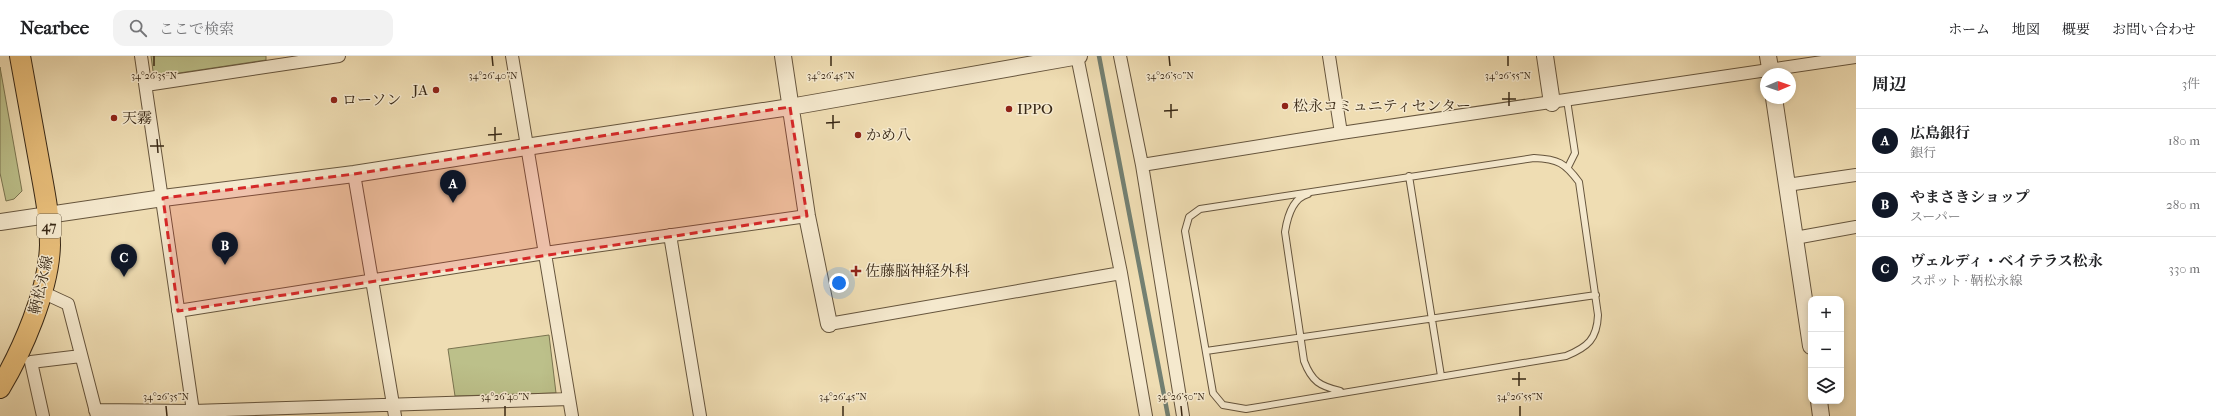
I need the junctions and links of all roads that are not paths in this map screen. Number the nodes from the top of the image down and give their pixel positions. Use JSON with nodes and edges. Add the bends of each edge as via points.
{"nodes":[{"id":1,"x":20,"y":56,"type":"edge"},
{"id":2,"x":141,"y":56,"type":"edge"},
{"id":3,"x":339,"y":56,"type":"edge"},
{"id":4,"x":512,"y":56,"type":"edge"},
{"id":5,"x":784,"y":56,"type":"edge"},
{"id":6,"x":1078,"y":56,"type":"edge"},
{"id":7,"x":1120,"y":56,"type":"edge"},
{"id":8,"x":1329,"y":56,"type":"edge"},
{"id":9,"x":1545,"y":56,"type":"edge"},
{"id":10,"x":1856,"y":57,"type":"edge"},
{"id":11,"x":276,"y":61,"type":"edge"},
{"id":12,"x":1770,"y":67,"type":"edge"},
{"id":13,"x":146,"y":85,"type":"junction"},
{"id":14,"x":1559,"y":101,"type":"junction"},
{"id":15,"x":1775,"y":104,"type":"edge"},
{"id":16,"x":790,"y":107,"type":"junction"},
{"id":17,"x":1341,"y":133,"type":"junction"},
{"id":18,"x":526,"y":147,"type":"junction"},
{"id":19,"x":1142,"y":165,"type":"junction"},
{"id":20,"x":1568,"y":167,"type":"junction"},
{"id":21,"x":354,"y":174,"type":"junction"},
{"id":22,"x":1856,"y":175,"type":"edge"},
{"id":23,"x":1409,"y":176,"type":"junction"},
{"id":24,"x":1787,"y":185,"type":"junction"},
{"id":25,"x":1325,"y":189,"type":"junction"},
{"id":26,"x":163,"y":198,"type":"junction"},
{"id":27,"x":49,"y":214,"type":"junction"},
{"id":28,"x":807,"y":216,"type":"junction"},
{"id":29,"x":0,"y":222,"type":"edge"},
{"id":30,"x":1856,"y":227,"type":"edge"},
{"id":31,"x":670,"y":235,"type":"junction"},
{"id":32,"x":1795,"y":238,"type":"junction"},
{"id":33,"x":545,"y":253,"type":"junction"},
{"id":34,"x":1121,"y":273,"type":"junction"},
{"id":35,"x":372,"y":280,"type":"junction"},
{"id":36,"x":42,"y":292,"type":"junction"},
{"id":37,"x":1596,"y":295,"type":"junction"},
{"id":38,"x":178,"y":311,"type":"junction"},
{"id":39,"x":1431,"y":319,"type":"junction"},
{"id":40,"x":829,"y":324,"type":"joint"},
{"id":41,"x":1809,"y":332,"type":"edge"},
{"id":42,"x":1300,"y":337,"type":"junction"},
{"id":43,"x":1206,"y":351,"type":"junction"},
{"id":44,"x":81,"y":356,"type":"junction"},
{"id":45,"x":1442,"y":376,"type":"junction"},
{"id":46,"x":0,"y":388,"type":"edge"},
{"id":47,"x":1343,"y":392,"type":"junction"},
{"id":48,"x":569,"y":399,"type":"junction"},
{"id":49,"x":1819,"y":404,"type":"edge"},
{"id":50,"x":394,"y":410,"type":"edge"},
{"id":51,"x":193,"y":411,"type":"junction"},
{"id":52,"x":96,"y":413,"type":"edge"},
{"id":53,"x":42,"y":416,"type":"edge"},
{"id":54,"x":572,"y":416,"type":"edge"},
{"id":55,"x":700,"y":416,"type":"edge"},
{"id":56,"x":1146,"y":416,"type":"edge"},
{"id":57,"x":1183,"y":416,"type":"edge"},
{"id":58,"x":1821,"y":416,"type":"edge"}],
"edges":[{"from":1,"to":27,"type":"main road","name":"鞆松永線","number":"47"},
{"from":2,"to":13,"type":"street"},
{"from":3,"to":11,"type":"street"},
{"from":4,"to":18,"type":"street"},
{"from":5,"to":16,"type":"street"},
{"from":6,"to":16,"type":"street"},
{"from":6,"to":34,"type":"street"},
{"from":7,"to":19,"type":"street"},
{"from":8,"to":17,"type":"street"},
{"from":9,"to":14,"type":"street"},
{"from":10,"to":12,"type":"street"},
{"from":11,"to":13,"type":"street"},
{"from":12,"to":14,"type":"street"},
{"from":13,"to":26,"type":"street"},
{"from":14,"to":17,"type":"street"},
{"from":14,"to":20,"type":"lane","via":[[1575,153]]},
{"from":15,"to":24,"type":"street"},
{"from":16,"to":18,"type":"street"},
{"from":16,"to":28,"type":"street"},
{"from":17,"to":19,"type":"street"},
{"from":18,"to":21,"type":"street"},
{"from":18,"to":33,"type":"street"},
{"from":19,"to":57,"type":"street"},
{"from":20,"to":23,"type":"lane","via":[[1552,158],[1534,158]]},
{"from":20,"to":37,"type":"lane","via":[[1579,182]]},
{"from":21,"to":26,"type":"street"},
{"from":21,"to":35,"type":"street"},
{"from":22,"to":24,"type":"street"},
{"from":23,"to":25,"type":"lane"},
{"from":23,"to":39,"type":"lane"},
{"from":24,"to":32,"type":"street"},
{"from":25,"to":42,"type":"lane","via":[[1304,195],[1294,205],[1285,232]]},
{"from":25,"to":43,"type":"lane","via":[[1200,208],[1189,217],[1185,231]]},
{"from":26,"to":27,"type":"street"},
{"from":26,"to":38,"type":"street"},
{"from":27,"to":29,"type":"street"},
{"from":27,"to":36,"type":"main road","name":"鞆松永線","number":"47","via":[[50,247]]},
{"from":28,"to":31,"type":"street"},
{"from":28,"to":40,"type":"street"},
{"from":30,"to":32,"type":"street"},
{"from":31,"to":33,"type":"street"},
{"from":31,"to":55,"type":"street"},
{"from":32,"to":41,"type":"street"},
{"from":33,"to":35,"type":"street"},
{"from":33,"to":48,"type":"street"},
{"from":34,"to":40,"type":"street"},
{"from":34,"to":56,"type":"street"},
{"from":35,"to":38,"type":"street"},
{"from":35,"to":50,"type":"street"},
{"from":36,"to":44,"type":"street","via":[[68,304]]},
{"from":36,"to":46,"type":"main road","name":"鞆松永線","number":"47","via":[[30,328]]},
{"from":37,"to":39,"type":"lane"},
{"from":37,"to":45,"type":"lane","via":[[1598,328],[1592,340],[1581,350],[1566,356]]},
{"from":38,"to":51,"type":"street"},
{"from":39,"to":42,"type":"lane"},
{"from":39,"to":45,"type":"lane"},
{"from":42,"to":43,"type":"lane"},
{"from":42,"to":47,"type":"lane","via":[[1309,375],[1323,387]]},
{"from":43,"to":47,"type":"lane","via":[[1213,393],[1223,405],[1246,409]]},
{"from":44,"to":52,"type":"street"},
{"from":44,"to":53,"type":"street","via":[[31,362]]},
{"from":45,"to":47,"type":"lane"},
{"from":48,"to":50,"type":"street"},
{"from":48,"to":54,"type":"street"},
{"from":49,"to":58,"type":"street"},
{"from":50,"to":51,"type":"street"},
{"from":51,"to":52,"type":"street"}]}
